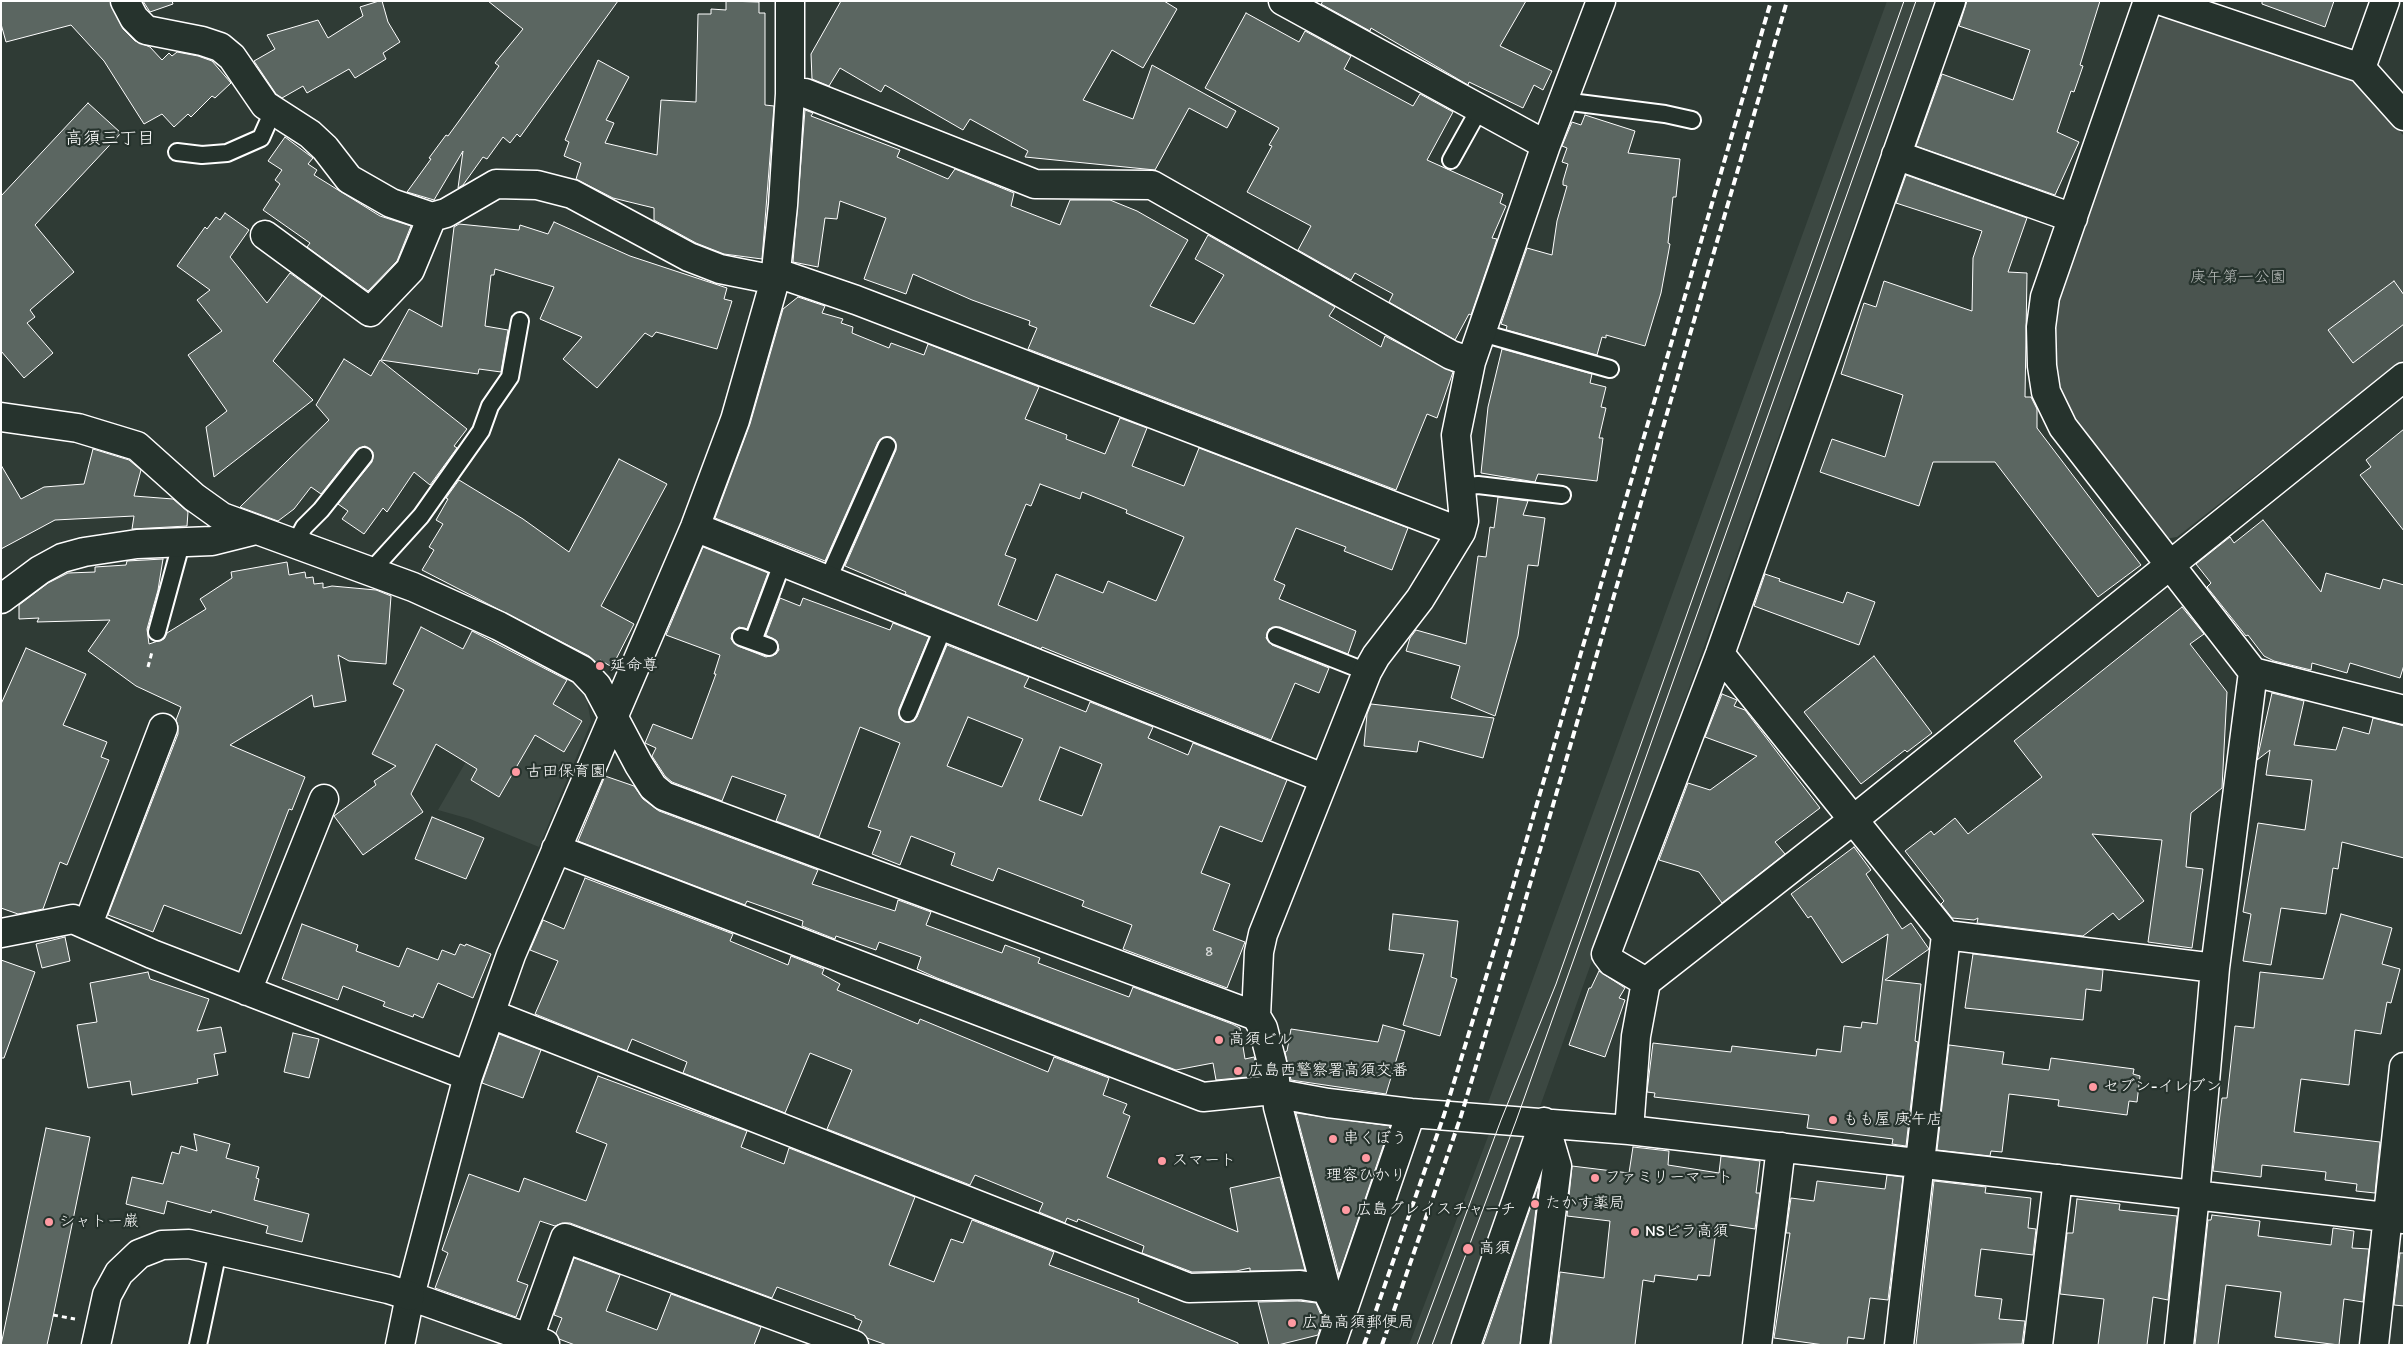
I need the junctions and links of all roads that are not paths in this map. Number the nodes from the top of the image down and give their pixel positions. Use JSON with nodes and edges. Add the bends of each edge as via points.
{"nodes":[{"id":1,"x":125,"y":1,"type":"edge"},
{"id":2,"x":790,"y":1,"type":"edge"},
{"id":3,"x":1283,"y":1,"type":"edge"},
{"id":4,"x":1601,"y":1,"type":"edge"},
{"id":5,"x":1951,"y":1,"type":"edge"},
{"id":6,"x":2148,"y":1,"type":"edge"},
{"id":7,"x":2162,"y":1,"type":"edge"},
{"id":8,"x":2385,"y":1,"type":"edge"},
{"id":9,"x":2361,"y":68,"type":"junction"},
{"id":10,"x":790,"y":94,"type":"junction"},
{"id":11,"x":1563,"y":101,"type":"junction"},
{"id":12,"x":1480,"y":108,"type":"junction"},
{"id":13,"x":273,"y":110,"type":"junction"},
{"id":14,"x":2404,"y":116,"type":"edge"},
{"id":15,"x":1692,"y":120,"type":"dead end"},
{"id":16,"x":1546,"y":144,"type":"junction"},
{"id":17,"x":177,"y":152,"type":"dead end"},
{"id":18,"x":1896,"y":155,"type":"junction"},
{"id":19,"x":1451,"y":160,"type":"dead end"},
{"id":20,"x":432,"y":217,"type":"junction"},
{"id":21,"x":2073,"y":218,"type":"junction"},
{"id":22,"x":265,"y":235,"type":"dead end"},
{"id":23,"x":775,"y":280,"type":"junction"},
{"id":24,"x":520,"y":320,"type":"dead end"},
{"id":25,"x":1482,"y":333,"type":"junction"},
{"id":26,"x":1471,"y":362,"type":"junction"},
{"id":27,"x":1610,"y":369,"type":"dead end"},
{"id":28,"x":2404,"y":377,"type":"edge"},
{"id":29,"x":7,"y":423,"type":"edge"},
{"id":30,"x":887,"y":446,"type":"dead end"},
{"id":31,"x":364,"y":456,"type":"dead end"},
{"id":32,"x":1460,"y":487,"type":"junction"},
{"id":33,"x":1562,"y":495,"type":"dead end"},
{"id":34,"x":695,"y":527,"type":"junction"},
{"id":35,"x":256,"y":530,"type":"junction"},
{"id":36,"x":1461,"y":532,"type":"junction"},
{"id":37,"x":181,"y":544,"type":"junction"},
{"id":38,"x":295,"y":544,"type":"junction"},
{"id":39,"x":783,"y":561,"type":"junction"},
{"id":40,"x":2170,"y":566,"type":"junction"},
{"id":41,"x":371,"y":571,"type":"junction"},
{"id":42,"x":828,"y":579,"type":"junction"},
{"id":43,"x":1,"y":599,"type":"edge"},
{"id":44,"x":944,"y":626,"type":"junction"},
{"id":45,"x":157,"y":632,"type":"dead end"},
{"id":46,"x":1276,"y":636,"type":"dead end"},
{"id":47,"x":769,"y":648,"type":"dead end"},
{"id":48,"x":1720,"y":654,"type":"junction"},
{"id":49,"x":1367,"y":672,"type":"junction"},
{"id":50,"x":2253,"y":672,"type":"junction"},
{"id":51,"x":2404,"y":710,"type":"edge"},
{"id":52,"x":908,"y":713,"type":"dead end"},
{"id":53,"x":614,"y":716,"type":"junction"},
{"id":54,"x":163,"y":728,"type":"dead end"},
{"id":55,"x":1323,"y":778,"type":"junction"},
{"id":56,"x":324,"y":799,"type":"dead end"},
{"id":57,"x":1853,"y":820,"type":"junction"},
{"id":58,"x":556,"y":849,"type":"junction"},
{"id":59,"x":88,"y":924,"type":"junction"},
{"id":60,"x":1,"y":933,"type":"edge"},
{"id":61,"x":1946,"y":935,"type":"junction"},
{"id":62,"x":2216,"y":968,"type":"junction"},
{"id":63,"x":1646,"y":982,"type":"junction"},
{"id":64,"x":247,"y":991,"type":"junction"},
{"id":65,"x":491,"y":1014,"type":"junction"},
{"id":66,"x":1256,"y":1016,"type":"junction"},
{"id":67,"x":2404,"y":1067,"type":"edge"},
{"id":68,"x":468,"y":1076,"type":"junction"},
{"id":69,"x":1278,"y":1094,"type":"junction"},
{"id":70,"x":1411,"y":1113,"type":"junction"},
{"id":71,"x":1544,"y":1122,"type":"junction"},
{"id":72,"x":1629,"y":1130,"type":"junction"},
{"id":73,"x":1781,"y":1147,"type":"junction"},
{"id":74,"x":1920,"y":1163,"type":"junction"},
{"id":75,"x":2058,"y":1179,"type":"junction"},
{"id":76,"x":2195,"y":1195,"type":"junction"},
{"id":77,"x":2396,"y":1218,"type":"edge"},
{"id":78,"x":218,"y":1251,"type":"junction"},
{"id":79,"x":1326,"y":1289,"type":"junction"},
{"id":80,"x":410,"y":1296,"type":"junction"},
{"id":81,"x":1343,"y":1315,"type":"junction"},
{"id":82,"x":538,"y":1342,"type":"edge"},
{"id":83,"x":96,"y":1345,"type":"edge"},
{"id":84,"x":198,"y":1345,"type":"edge"},
{"id":85,"x":400,"y":1345,"type":"edge"},
{"id":86,"x":854,"y":1345,"type":"edge"},
{"id":87,"x":1330,"y":1345,"type":"edge"},
{"id":88,"x":1466,"y":1345,"type":"edge"},
{"id":89,"x":1535,"y":1345,"type":"edge"},
{"id":90,"x":1757,"y":1345,"type":"edge"},
{"id":91,"x":1899,"y":1345,"type":"edge"},
{"id":92,"x":2038,"y":1345,"type":"edge"},
{"id":93,"x":2179,"y":1345,"type":"edge"},
{"id":94,"x":2374,"y":1345,"type":"edge"}],
"edges":[{"from":1,"to":13,"type":"street","via":[[134,18],[146,30],[202,40],[220,47],[232,57],[265,105]]},
{"from":2,"to":10,"type":"street"},
{"from":3,"to":12,"type":"street"},
{"from":4,"to":11,"type":"street"},
{"from":5,"to":18,"type":"street"},
{"from":6,"to":21,"type":"street"},
{"from":7,"to":9,"type":"street"},
{"from":8,"to":9,"type":"street"},
{"from":9,"to":14,"type":"street"},
{"from":10,"to":23,"type":"street"},
{"from":10,"to":26,"type":"street","via":[[805,93],[1035,184],[1152,184],[1451,356]]},
{"from":11,"to":15,"type":"lane"},
{"from":11,"to":16,"type":"street"},
{"from":12,"to":16,"type":"street"},
{"from":12,"to":19,"type":"lane"},
{"from":13,"to":17,"type":"lane","via":[[261,138],[227,153]]},
{"from":13,"to":20,"type":"street","via":[[310,134],[349,179],[391,203]]},
{"from":16,"to":25,"type":"street"},
{"from":18,"to":21,"type":"street"},
{"from":18,"to":48,"type":"street"},
{"from":20,"to":22,"type":"street","via":[[410,270],[370,312]]},
{"from":20,"to":23,"type":"street","via":[[446,213],[496,184],[538,185],[572,194],[689,257],[720,269]]},
{"from":21,"to":40,"type":"street","via":[[2045,298],[2041,327],[2046,392],[2063,427]]},
{"from":23,"to":34,"type":"street","via":[[735,420]]},
{"from":23,"to":36,"type":"street","via":[[786,276],[856,300]]},
{"from":24,"to":41,"type":"lane","via":[[510,377],[490,406],[481,431],[421,516]]},
{"from":25,"to":26,"type":"street"},
{"from":25,"to":27,"type":"lane"},
{"from":26,"to":32,"type":"street","via":[[1456,435]]},
{"from":28,"to":40,"type":"street"},
{"from":29,"to":35,"type":"street","via":[[78,428],[137,446],[215,512]]},
{"from":30,"to":42,"type":"lane"},
{"from":31,"to":38,"type":"lane","via":[[304,527]]},
{"from":32,"to":33,"type":"lane","via":[[1478,485]]},
{"from":32,"to":36,"type":"street","via":[[1464,521]]},
{"from":34,"to":39,"type":"street"},
{"from":34,"to":53,"type":"street"},
{"from":35,"to":37,"type":"street","via":[[212,541]]},
{"from":35,"to":38,"type":"street"},
{"from":36,"to":49,"type":"street","via":[[1420,599]]},
{"from":37,"to":43,"type":"street","via":[[137,544],[62,558]]},
{"from":37,"to":45,"type":"lane"},
{"from":38,"to":41,"type":"street"},
{"from":39,"to":42,"type":"street"},
{"from":39,"to":47,"type":"lane","via":[[747,639]]},
{"from":40,"to":50,"type":"street"},
{"from":40,"to":57,"type":"street"},
{"from":41,"to":53,"type":"street","via":[[500,626],[582,670],[597,686]]},
{"from":42,"to":44,"type":"street"},
{"from":44,"to":52,"type":"lane"},
{"from":44,"to":55,"type":"street"},
{"from":46,"to":49,"type":"lane"},
{"from":48,"to":57,"type":"street"},
{"from":48,"to":63,"type":"street","via":[[1606,954],[1612,962]]},
{"from":49,"to":55,"type":"street"},
{"from":50,"to":51,"type":"street"},
{"from":50,"to":62,"type":"street"},
{"from":53,"to":58,"type":"street"},
{"from":53,"to":66,"type":"street","via":[[653,787],[664,796]]},
{"from":54,"to":59,"type":"street"},
{"from":55,"to":66,"type":"street","via":[[1263,934]]},
{"from":56,"to":64,"type":"street"},
{"from":57,"to":61,"type":"street"},
{"from":57,"to":63,"type":"street"},
{"from":58,"to":65,"type":"street","via":[[511,955]]},
{"from":58,"to":69,"type":"street","via":[[1203,1097],[1263,1091]]},
{"from":59,"to":60,"type":"street","via":[[73,919]]},
{"from":59,"to":64,"type":"street","via":[[152,954]]},
{"from":61,"to":62,"type":"street"},
{"from":61,"to":74,"type":"street"},
{"from":62,"to":76,"type":"street"},
{"from":63,"to":72,"type":"street","via":[[1636,1036]]},
{"from":64,"to":68,"type":"street"},
{"from":65,"to":68,"type":"street"},
{"from":65,"to":79,"type":"street","via":[[1188,1288],[1300,1286]]},
{"from":66,"to":69,"type":"street","via":[[1263,1028]]},
{"from":67,"to":77,"type":"street"},
{"from":68,"to":80,"type":"street"},
{"from":69,"to":70,"type":"street"},
{"from":69,"to":79,"type":"street","via":[[1278,1107]]},
{"from":70,"to":71,"type":"street"},
{"from":70,"to":81,"type":"street"},
{"from":71,"to":72,"type":"street"},
{"from":71,"to":88,"type":"street"},
{"from":71,"to":89,"type":"street","via":[[1557,1166]]},
{"from":72,"to":73,"type":"street"},
{"from":73,"to":74,"type":"street"},
{"from":73,"to":90,"type":"street"},
{"from":74,"to":75,"type":"street"},
{"from":74,"to":91,"type":"street"},
{"from":75,"to":76,"type":"street"},
{"from":75,"to":92,"type":"street"},
{"from":76,"to":77,"type":"street"},
{"from":76,"to":93,"type":"street"},
{"from":77,"to":94,"type":"street"},
{"from":78,"to":80,"type":"street"},
{"from":78,"to":83,"type":"street","via":[[189,1244],[162,1245],[139,1254],[119,1273],[107,1295]]},
{"from":78,"to":84,"type":"lane"},
{"from":79,"to":81,"type":"street","via":[[1338,1313]]},
{"from":80,"to":82,"type":"street"},
{"from":80,"to":85,"type":"street"},
{"from":81,"to":87,"type":"street"},
{"from":82,"to":86,"type":"street","via":[[564,1238]]}]}
